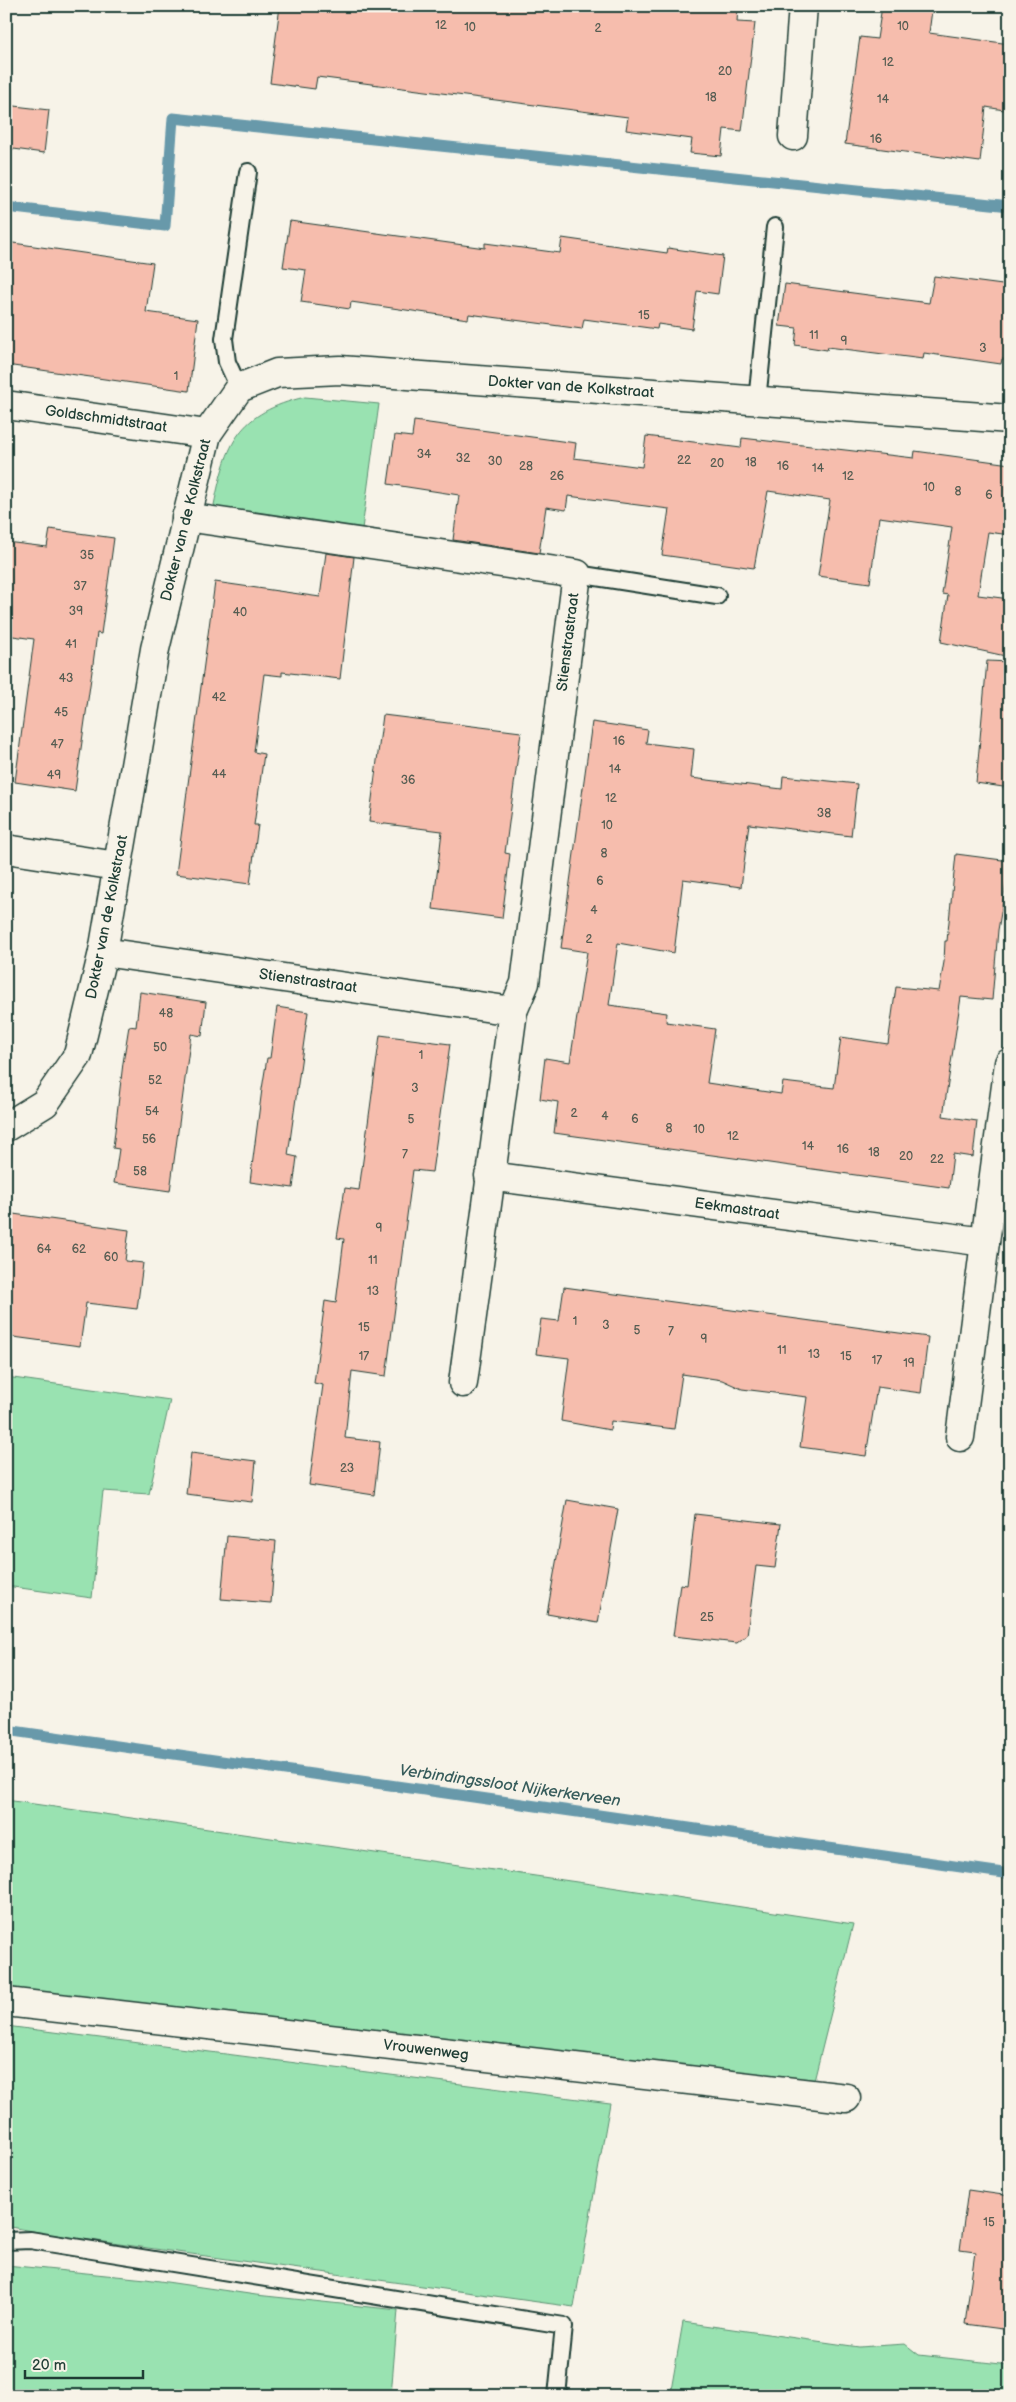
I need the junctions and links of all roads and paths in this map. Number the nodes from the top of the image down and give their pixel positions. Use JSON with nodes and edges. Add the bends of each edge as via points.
{"nodes":[{"id":1,"x":803,"y":6,"type":"edge"},
{"id":2,"x":793,"y":136,"type":"dead end"},
{"id":3,"x":248,"y":172,"type":"dead end"},
{"id":4,"x":775,"y":227,"type":"dead end"},
{"id":5,"x":239,"y":388,"type":"junction"},
{"id":6,"x":757,"y":401,"type":"junction"},
{"id":7,"x":6,"y":405,"type":"edge"},
{"id":8,"x":1010,"y":419,"type":"edge"},
{"id":9,"x":206,"y":434,"type":"junction"},
{"id":10,"x":186,"y":517,"type":"junction"},
{"id":11,"x":577,"y":574,"type":"junction"},
{"id":12,"x":717,"y":596,"type":"dead end"},
{"id":13,"x":6,"y":849,"type":"edge"},
{"id":14,"x":117,"y":866,"type":"junction"},
{"id":15,"x":103,"y":952,"type":"junction"},
{"id":16,"x":513,"y":1011,"type":"junction"},
{"id":17,"x":1009,"y":1063,"type":"edge"},
{"id":18,"x":6,"y":1127,"type":"edge"},
{"id":19,"x":489,"y":1176,"type":"junction"},
{"id":20,"x":985,"y":1242,"type":"junction"},
{"id":21,"x":463,"y":1383,"type":"dead end"},
{"id":22,"x":960,"y":1437,"type":"dead end"},
{"id":23,"x":6,"y":2002,"type":"edge"},
{"id":24,"x":846,"y":2098,"type":"dead end"},
{"id":25,"x":6,"y":2241,"type":"edge"},
{"id":26,"x":557,"y":2396,"type":"edge"}],
"edges":[{"from":1,"to":2,"type":"street"},
{"from":3,"to":5,"type":"lane","via":[[224,339],[227,362]]},
{"from":4,"to":6,"type":"lane"},
{"from":5,"to":6,"type":"street","name":"Dokter van de Kolkstraat","via":[[277,372],[340,370]]},
{"from":5,"to":9,"type":"street","name":"Dokter van de Kolkstraat"},
{"from":6,"to":8,"type":"street","name":"Dokter van de Kolkstraat"},
{"from":7,"to":9,"type":"street","name":"Goldschmidtstraat"},
{"from":9,"to":10,"type":"street","name":"Dokter van de Kolkstraat"},
{"from":10,"to":11,"type":"street","name":"Stienstrastraat"},
{"from":10,"to":14,"type":"street","name":"Dokter van de Kolkstraat","via":[[155,649]]},
{"from":11,"to":12,"type":"lane"},
{"from":11,"to":16,"type":"street","name":"Stienstrastraat","via":[[525,983]]},
{"from":13,"to":14,"type":"street"},
{"from":14,"to":15,"type":"street","name":"Dokter van de Kolkstraat"},
{"from":15,"to":16,"type":"street","name":"Stienstrastraat"},
{"from":15,"to":18,"type":"street","name":"Dokter van de Kolkstraat","via":[[78,1055],[45,1103]]},
{"from":16,"to":19,"type":"street","name":"Stienstrastraat"},
{"from":17,"to":20,"type":"street"},
{"from":19,"to":20,"type":"street","name":"Eekmastraat"},
{"from":19,"to":21,"type":"street","name":"Stienstrastraat"},
{"from":20,"to":22,"type":"street"},
{"from":23,"to":24,"type":"street","name":"Vrouwenweg"},
{"from":25,"to":26,"type":"lane","via":[[30,2240],[564,2326]]}]}
